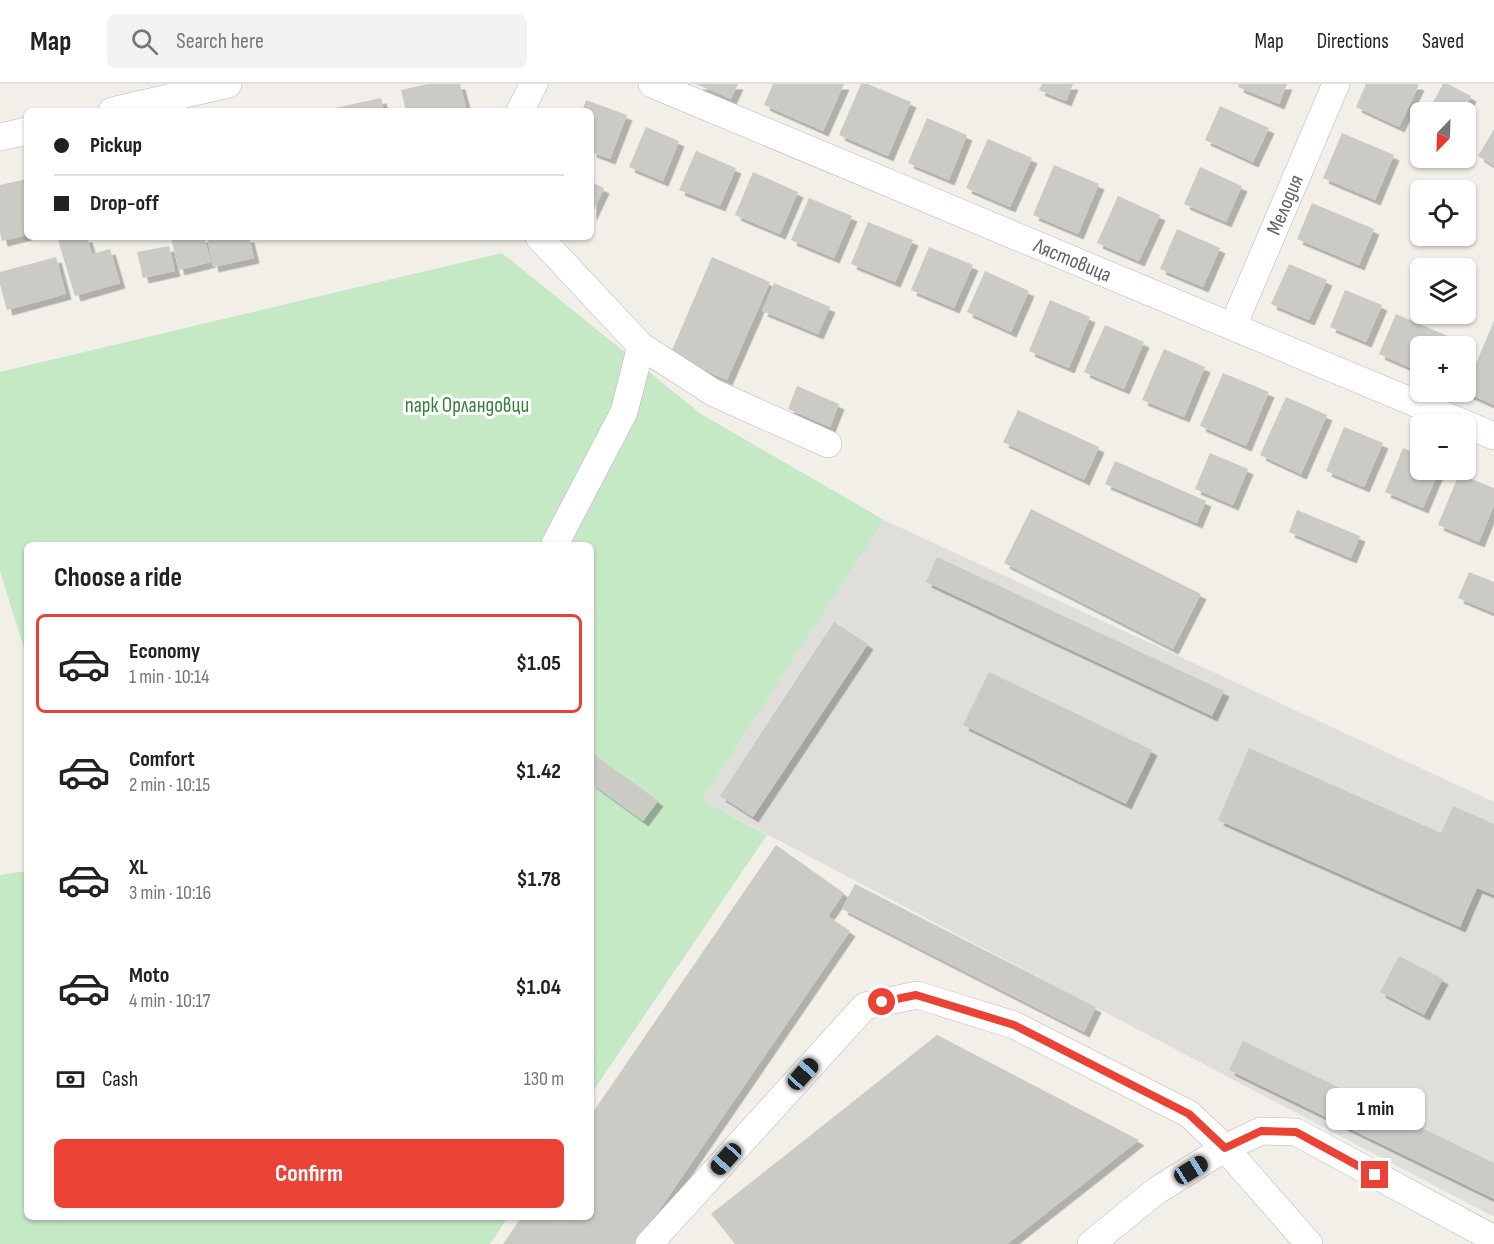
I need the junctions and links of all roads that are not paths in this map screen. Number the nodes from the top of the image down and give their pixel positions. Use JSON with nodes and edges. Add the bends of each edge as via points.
{"nodes":[{"id":1,"x":228,"y":84,"type":"edge"},
{"id":2,"x":534,"y":84,"type":"edge"},
{"id":3,"x":652,"y":84,"type":"edge"},
{"id":4,"x":1336,"y":84,"type":"edge"},
{"id":5,"x":125,"y":108,"type":"edge"},
{"id":6,"x":522,"y":108,"type":"edge"},
{"id":7,"x":24,"y":132,"type":"edge"},
{"id":8,"x":0,"y":137,"type":"edge"},
{"id":9,"x":542,"y":240,"type":"edge"},
{"id":10,"x":1233,"y":326,"type":"junction"},
{"id":11,"x":641,"y":346,"type":"junction"},
{"id":12,"x":1494,"y":436,"type":"edge"},
{"id":13,"x":828,"y":444,"type":"dead end"},
{"id":14,"x":556,"y":542,"type":"edge"},
{"id":15,"x":1225,"y":1148,"type":"junction"},
{"id":16,"x":1494,"y":1239,"type":"edge"},
{"id":17,"x":650,"y":1244,"type":"edge"},
{"id":18,"x":1091,"y":1244,"type":"edge"},
{"id":19,"x":1309,"y":1244,"type":"edge"}],
"edges":[{"from":1,"to":5,"type":"street"},
{"from":2,"to":6,"type":"street"},
{"from":3,"to":10,"type":"street","name":"Лястовица"},
{"from":4,"to":10,"type":"street","name":"Мелодия"},
{"from":7,"to":8,"type":"street"},
{"from":9,"to":11,"type":"street"},
{"from":10,"to":12,"type":"street","name":"Лястовица"},
{"from":11,"to":13,"type":"street","via":[[714,393]]},
{"from":11,"to":14,"type":"street","via":[[624,412]]},
{"from":15,"to":16,"type":"street","via":[[1261,1131],[1296,1132]]},
{"from":15,"to":17,"type":"street","via":[[1189,1114],[1014,1025],[916,995],[865,1006]]},
{"from":15,"to":18,"type":"street","via":[[1156,1191]]},
{"from":15,"to":19,"type":"street"}]}
